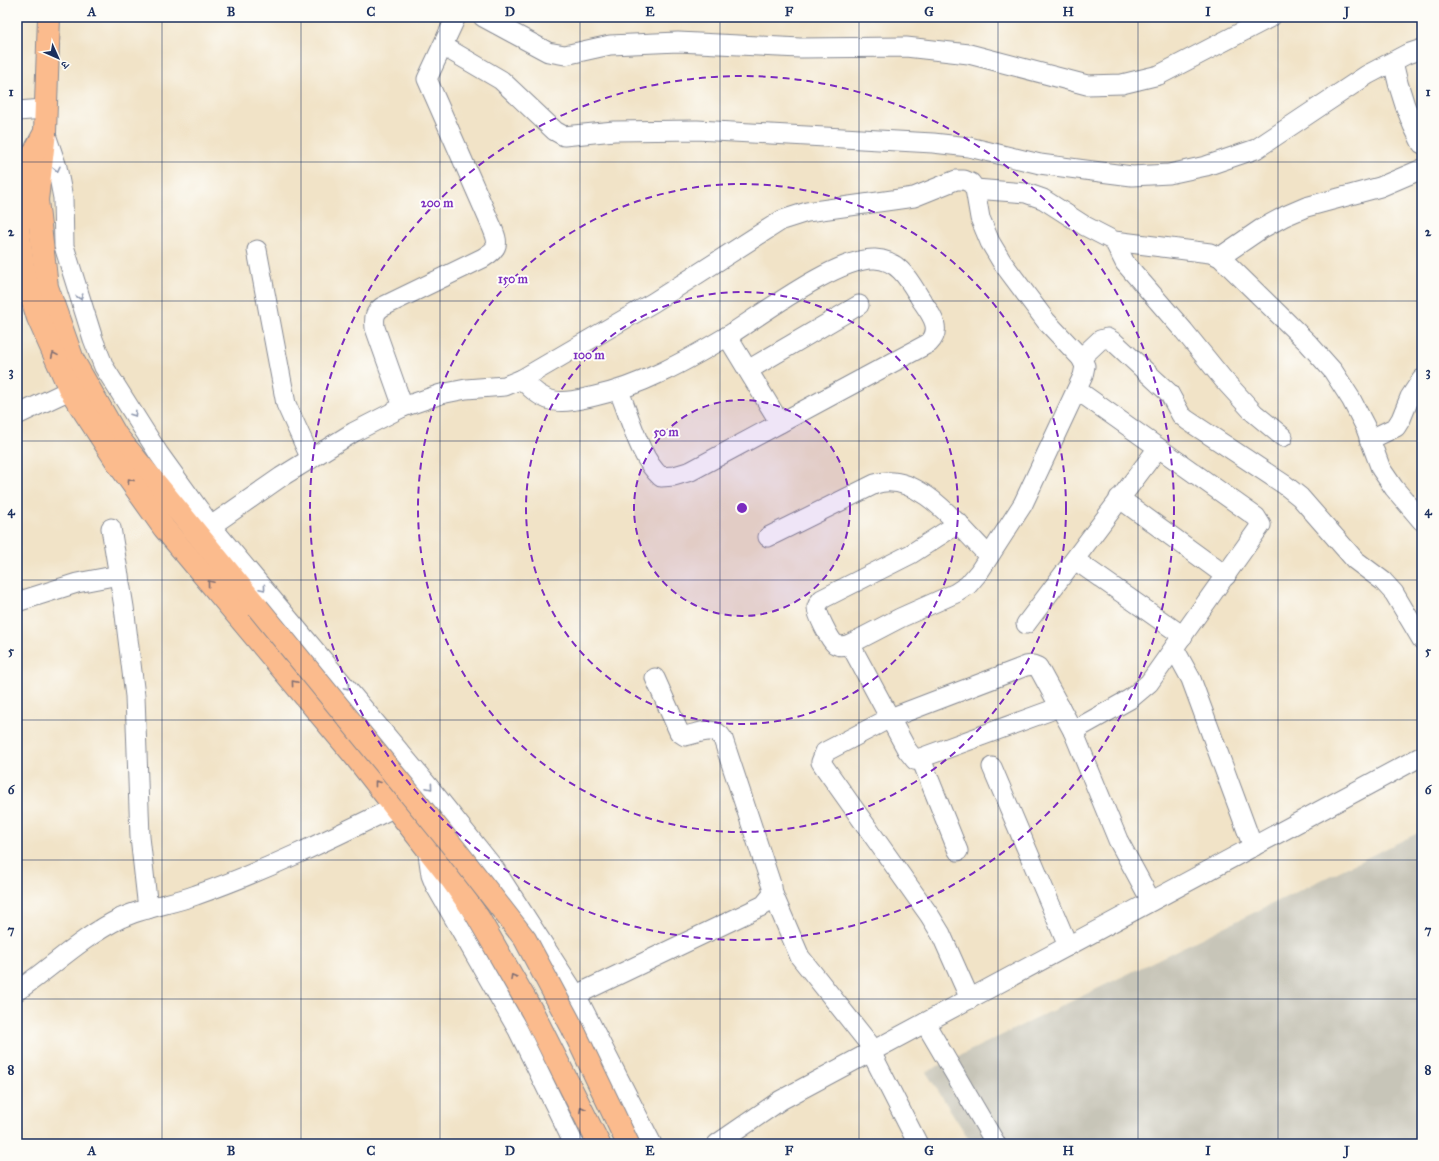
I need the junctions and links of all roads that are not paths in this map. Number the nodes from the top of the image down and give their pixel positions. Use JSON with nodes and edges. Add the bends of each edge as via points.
{"nodes":[{"id":1,"x":49,"y":17,"type":"edge"},
{"id":2,"x":456,"y":17,"type":"edge"},
{"id":3,"x":483,"y":17,"type":"edge"},
{"id":4,"x":1271,"y":17,"type":"edge"},
{"id":5,"x":445,"y":43,"type":"junction"},
{"id":6,"x":1422,"y":49,"type":"edge"},
{"id":7,"x":1393,"y":62,"type":"junction"},
{"id":8,"x":45,"y":109,"type":"junction"},
{"id":9,"x":17,"y":111,"type":"edge"},
{"id":10,"x":45,"y":132,"type":"junction"},
{"id":11,"x":1422,"y":144,"type":"edge"},
{"id":12,"x":1422,"y":169,"type":"edge"},
{"id":13,"x":975,"y":189,"type":"junction"},
{"id":14,"x":1114,"y":241,"type":"junction"},
{"id":15,"x":256,"y":250,"type":"dead end"},
{"id":16,"x":1220,"y":257,"type":"junction"},
{"id":17,"x":859,"y":305,"type":"dead end"},
{"id":18,"x":727,"y":336,"type":"junction"},
{"id":19,"x":1081,"y":358,"type":"junction"},
{"id":20,"x":748,"y":370,"type":"junction"},
{"id":21,"x":522,"y":379,"type":"junction"},
{"id":22,"x":1422,"y":379,"type":"edge"},
{"id":23,"x":70,"y":390,"type":"junction"},
{"id":24,"x":1077,"y":390,"type":"junction"},
{"id":25,"x":619,"y":391,"type":"junction"},
{"id":26,"x":403,"y":407,"type":"junction"},
{"id":27,"x":17,"y":415,"type":"edge"},
{"id":28,"x":780,"y":423,"type":"junction"},
{"id":29,"x":1283,"y":437,"type":"dead end"},
{"id":30,"x":1369,"y":440,"type":"junction"},
{"id":31,"x":1158,"y":448,"type":"junction"},
{"id":32,"x":311,"y":458,"type":"junction"},
{"id":33,"x":1119,"y":498,"type":"junction"},
{"id":34,"x":1422,"y":521,"type":"edge"},
{"id":35,"x":959,"y":523,"type":"junction"},
{"id":36,"x":211,"y":526,"type":"junction"},
{"id":37,"x":111,"y":528,"type":"dead end"},
{"id":38,"x":768,"y":537,"type":"dead end"},
{"id":39,"x":989,"y":556,"type":"junction"},
{"id":40,"x":1075,"y":560,"type":"junction"},
{"id":41,"x":119,"y":575,"type":"junction"},
{"id":42,"x":1226,"y":576,"type":"junction"},
{"id":43,"x":17,"y":602,"type":"edge"},
{"id":44,"x":1026,"y":624,"type":"dead end"},
{"id":45,"x":1422,"y":640,"type":"edge"},
{"id":46,"x":1179,"y":642,"type":"junction"},
{"id":47,"x":850,"y":644,"type":"junction"},
{"id":48,"x":655,"y":678,"type":"dead end"},
{"id":49,"x":1060,"y":707,"type":"junction"},
{"id":50,"x":890,"y":718,"type":"junction"},
{"id":51,"x":1073,"y":732,"type":"junction"},
{"id":52,"x":1422,"y":756,"type":"edge"},
{"id":53,"x":921,"y":759,"type":"junction"},
{"id":54,"x":992,"y":768,"type":"dead end"},
{"id":55,"x":395,"y":807,"type":"junction"},
{"id":56,"x":460,"y":824,"type":"junction"},
{"id":57,"x":427,"y":847,"type":"junction"},
{"id":58,"x":1253,"y":847,"type":"junction"},
{"id":59,"x":958,"y":851,"type":"dead end"},
{"id":60,"x":773,"y":894,"type":"junction"},
{"id":61,"x":1151,"y":901,"type":"junction"},
{"id":62,"x":148,"y":909,"type":"junction"},
{"id":63,"x":1068,"y":946,"type":"junction"},
{"id":64,"x":17,"y":991,"type":"edge"},
{"id":65,"x":576,"y":995,"type":"junction"},
{"id":66,"x":970,"y":999,"type":"junction"},
{"id":67,"x":924,"y":1023,"type":"junction"},
{"id":68,"x":871,"y":1052,"type":"junction"},
{"id":69,"x":574,"y":1144,"type":"edge"},
{"id":70,"x":599,"y":1144,"type":"edge"},
{"id":71,"x":628,"y":1144,"type":"edge"},
{"id":72,"x":652,"y":1144,"type":"edge"},
{"id":73,"x":717,"y":1144,"type":"edge"},
{"id":74,"x":918,"y":1144,"type":"edge"},
{"id":75,"x":996,"y":1144,"type":"edge"}],
"edges":[{"from":1,"to":8,"type":"main road"},
{"from":2,"to":5,"type":"street"},
{"from":3,"to":4,"type":"street","via":[[548,52],[565,56],[610,45],[678,42],[800,48],[906,47],[969,54],[1087,85],[1122,84],[1159,75]]},
{"from":5,"to":7,"type":"street","via":[[501,80],[555,131],[564,136],[614,131],[697,130],[933,143],[969,147],[1040,164],[1132,176],[1169,174],[1206,166],[1256,149],[1367,75]]},
{"from":5,"to":26,"type":"street","via":[[427,79],[492,227],[497,246],[483,258],[376,312],[375,328]]},
{"from":6,"to":7,"type":"street"},
{"from":7,"to":11,"type":"street","via":[[1412,126]]},
{"from":8,"to":9,"type":"street"},
{"from":8,"to":10,"type":"main road"},
{"from":23,"to":10,"type":"main road","one_way":true,"via":[[38,318],[26,281],[18,227],[22,175]]},
{"from":10,"to":36,"type":"street","one_way":true,"via":[[57,167],[61,190],[64,246],[104,367],[159,454]]},
{"from":10,"to":71,"type":"main road","bridge":true,"via":[[37,200],[47,287],[73,360],[116,435],[458,853],[525,939],[572,1026]]},
{"from":12,"to":16,"type":"street","via":[[1368,191],[1306,207],[1285,216]]},
{"from":13,"to":14,"type":"street","via":[[1026,193],[1043,198],[1094,232]]},
{"from":13,"to":19,"type":"street","via":[[980,218],[1002,262],[1046,321]]},
{"from":13,"to":21,"type":"street","via":[[971,183],[956,180],[914,197],[807,212],[782,220],[654,302]]},
{"from":14,"to":16,"type":"street","via":[[1210,253]]},
{"from":14,"to":29,"type":"street","via":[[1132,272],[1222,379],[1254,413]]},
{"from":15,"to":32,"type":"street","via":[[286,404]]},
{"from":16,"to":30,"type":"street","via":[[1333,371],[1351,399]]},
{"from":17,"to":20,"type":"street"},
{"from":18,"to":20,"type":"street"},
{"from":18,"to":25,"type":"street"},
{"from":18,"to":28,"type":"street","via":[[780,300],[857,261],[875,259],[891,262],[904,271],[935,322],[934,338]]},
{"from":19,"to":24,"type":"street","via":[[1085,366]]},
{"from":19,"to":45,"type":"street","via":[[1100,340],[1107,338],[1114,342],[1169,393],[1181,415],[1295,493],[1355,560],[1383,581],[1394,593]]},
{"from":20,"to":28,"type":"street"},
{"from":21,"to":25,"type":"street","via":[[537,395],[550,402],[578,400]]},
{"from":21,"to":26,"type":"street","via":[[505,386],[441,394]]},
{"from":22,"to":30,"type":"street","via":[[1410,396],[1396,426]]},
{"from":23,"to":27,"type":"street"},
{"from":55,"to":23,"type":"main road","one_way":true,"via":[[354,754],[164,528],[119,466]]},
{"from":24,"to":31,"type":"street"},
{"from":24,"to":39,"type":"street","via":[[1023,504]]},
{"from":25,"to":28,"type":"street","via":[[646,459],[661,477],[691,471]]},
{"from":26,"to":32,"type":"street"},
{"from":30,"to":34,"type":"street","via":[[1381,469]]},
{"from":31,"to":33,"type":"street"},
{"from":31,"to":42,"type":"street","via":[[1260,521],[1260,529]]},
{"from":32,"to":36,"type":"street"},
{"from":33,"to":40,"type":"street"},
{"from":33,"to":42,"type":"street"},
{"from":35,"to":38,"type":"street","via":[[935,502],[892,480],[875,484]]},
{"from":35,"to":39,"type":"street"},
{"from":35,"to":47,"type":"street","via":[[911,554],[822,599],[817,606],[818,612],[831,639],[840,645]]},
{"from":36,"to":56,"type":"street","one_way":true},
{"from":37,"to":41,"type":"street"},
{"from":39,"to":47,"type":"street","via":[[968,585],[956,593]]},
{"from":40,"to":44,"type":"street"},
{"from":40,"to":46,"type":"street"},
{"from":41,"to":43,"type":"street","via":[[77,583]]},
{"from":41,"to":62,"type":"street","via":[[135,696],[140,837]]},
{"from":42,"to":46,"type":"street"},
{"from":46,"to":51,"type":"street","via":[[1142,689]]},
{"from":46,"to":58,"type":"street"},
{"from":47,"to":50,"type":"street"},
{"from":48,"to":60,"type":"street","via":[[679,732],[685,736],[714,731],[723,739]]},
{"from":49,"to":50,"type":"street","via":[[1042,671],[1033,665]]},
{"from":49,"to":51,"type":"street"},
{"from":49,"to":53,"type":"street"},
{"from":50,"to":53,"type":"street","via":[[911,756],[915,760]]},
{"from":50,"to":66,"type":"street","via":[[825,752],[821,762],[930,916],[944,940]]},
{"from":51,"to":61,"type":"street","via":[[1118,840]]},
{"from":52,"to":58,"type":"street"},
{"from":53,"to":59,"type":"street"},
{"from":54,"to":63,"type":"street"},
{"from":55,"to":57,"type":"main road"},
{"from":55,"to":62,"type":"street","via":[[296,855],[196,895]]},
{"from":56,"to":57,"type":"street"},
{"from":56,"to":65,"type":"street","via":[[494,868]]},
{"from":57,"to":69,"type":"street","via":[[435,886],[518,1030]]},
{"from":70,"to":57,"type":"main road","one_way":true,"via":[[532,1011],[478,916]]},
{"from":58,"to":61,"type":"street"},
{"from":60,"to":65,"type":"street","via":[[764,904]]},
{"from":60,"to":68,"type":"street","via":[[800,957],[874,1050]]},
{"from":61,"to":63,"type":"street"},
{"from":62,"to":64,"type":"street","via":[[122,918],[102,929]]},
{"from":63,"to":66,"type":"street"},
{"from":65,"to":72,"type":"street"},
{"from":66,"to":67,"type":"street"},
{"from":67,"to":68,"type":"street"},
{"from":67,"to":75,"type":"street"},
{"from":68,"to":73,"type":"street","via":[[781,1100]]},
{"from":68,"to":74,"type":"street"}]}
